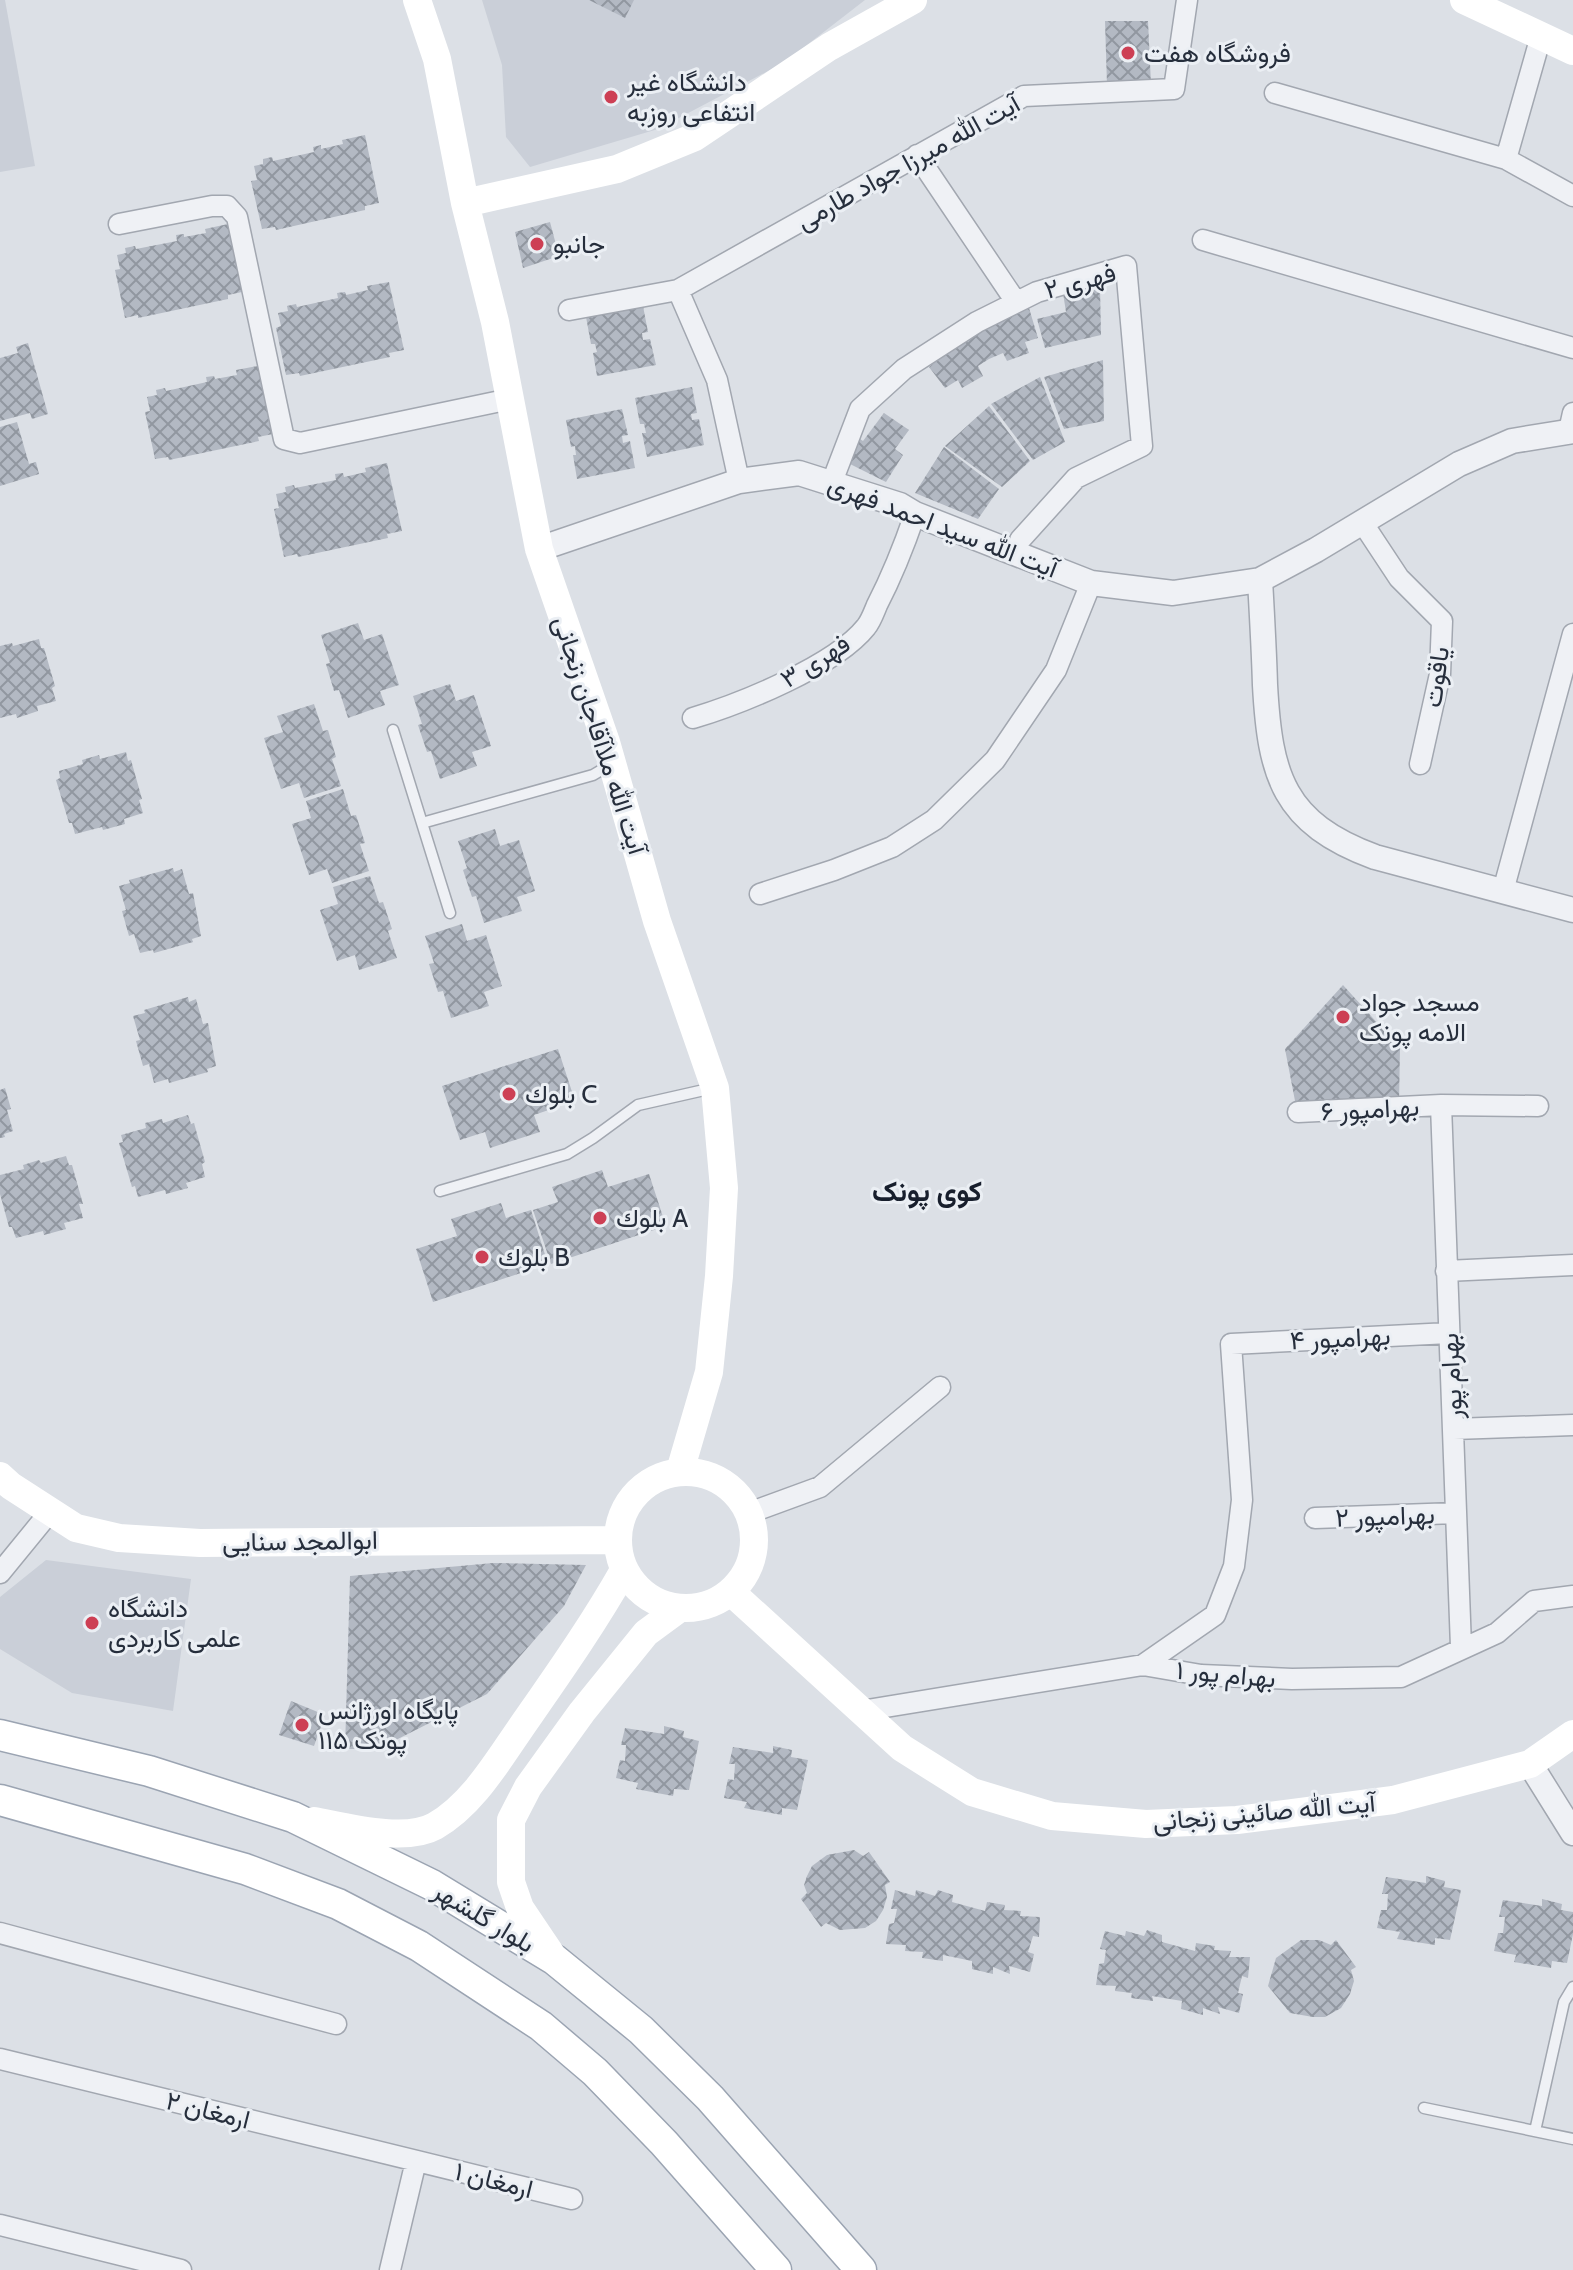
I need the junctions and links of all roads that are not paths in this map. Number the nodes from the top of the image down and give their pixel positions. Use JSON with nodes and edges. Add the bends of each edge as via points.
{"nodes":[{"id":1,"x":417,"y":0,"type":"edge"},
{"id":2,"x":913,"y":0,"type":"edge"},
{"id":3,"x":1187,"y":0,"type":"edge"},
{"id":4,"x":1464,"y":0,"type":"edge"},
{"id":5,"x":1541,"y":36,"type":"junction"},
{"id":6,"x":1573,"y":51,"type":"edge"},
{"id":7,"x":1275,"y":93,"type":"dead end"},
{"id":8,"x":917,"y":155,"type":"junction"},
{"id":9,"x":1506,"y":159,"type":"junction"},
{"id":10,"x":1573,"y":196,"type":"edge"},
{"id":11,"x":465,"y":203,"type":"junction"},
{"id":12,"x":119,"y":224,"type":"dead end"},
{"id":13,"x":1203,"y":240,"type":"dead end"},
{"id":14,"x":678,"y":290,"type":"junction"},
{"id":15,"x":1016,"y":302,"type":"junction"},
{"id":16,"x":569,"y":310,"type":"dead end"},
{"id":17,"x":1573,"y":348,"type":"edge"},
{"id":18,"x":510,"y":399,"type":"junction"},
{"id":19,"x":1572,"y":425,"type":"edge"},
{"id":20,"x":739,"y":481,"type":"junction"},
{"id":21,"x":832,"y":482,"type":"junction"},
{"id":22,"x":915,"y":514,"type":"junction"},
{"id":23,"x":1362,"y":522,"type":"junction"},
{"id":24,"x":1020,"y":540,"type":"dead end"},
{"id":25,"x":539,"y":549,"type":"junction"},
{"id":26,"x":1260,"y":580,"type":"junction"},
{"id":27,"x":1091,"y":583,"type":"junction"},
{"id":28,"x":1573,"y":634,"type":"edge"},
{"id":29,"x":693,"y":718,"type":"dead end"},
{"id":30,"x":393,"y":730,"type":"dead end"},
{"id":31,"x":612,"y":764,"type":"junction"},
{"id":32,"x":1420,"y":764,"type":"dead end"},
{"id":33,"x":422,"y":823,"type":"junction"},
{"id":34,"x":1503,"y":891,"type":"junction"},
{"id":35,"x":760,"y":894,"type":"dead end"},
{"id":36,"x":1573,"y":910,"type":"edge"},
{"id":37,"x":450,"y":913,"type":"dead end"},
{"id":38,"x":715,"y":1088,"type":"junction"},
{"id":39,"x":1441,"y":1105,"type":"junction"},
{"id":40,"x":1538,"y":1106,"type":"dead end"},
{"id":41,"x":1298,"y":1112,"type":"dead end"},
{"id":42,"x":440,"y":1191,"type":"dead end"},
{"id":43,"x":1573,"y":1265,"type":"edge"},
{"id":44,"x":1446,"y":1271,"type":"junction"},
{"id":45,"x":1449,"y":1333,"type":"junction"},
{"id":46,"x":940,"y":1387,"type":"dead end"},
{"id":47,"x":1573,"y":1425,"type":"edge"},
{"id":48,"x":1454,"y":1429,"type":"junction"},
{"id":49,"x":680,"y":1471,"type":"junction"},
{"id":50,"x":0,"y":1476,"type":"edge"},
{"id":51,"x":49,"y":1513,"type":"junction"},
{"id":52,"x":749,"y":1513,"type":"junction"},
{"id":53,"x":1456,"y":1513,"type":"junction"},
{"id":54,"x":1315,"y":1518,"type":"dead end"},
{"id":55,"x":617,"y":1540,"type":"junction"},
{"id":56,"x":624,"y":1570,"type":"junction"},
{"id":57,"x":0,"y":1573,"type":"edge"},
{"id":58,"x":731,"y":1592,"type":"junction"},
{"id":59,"x":1573,"y":1596,"type":"edge"},
{"id":60,"x":680,"y":1608,"type":"junction"},
{"id":61,"x":1461,"y":1647,"type":"junction"},
{"id":62,"x":1143,"y":1665,"type":"junction"},
{"id":63,"x":861,"y":1711,"type":"junction"},
{"id":64,"x":1573,"y":1734,"type":"edge"},
{"id":65,"x":0,"y":1735,"type":"edge"},
{"id":66,"x":1530,"y":1764,"type":"junction"},
{"id":67,"x":0,"y":1800,"type":"edge"},
{"id":68,"x":293,"y":1817,"type":"junction"},
{"id":69,"x":1573,"y":1833,"type":"edge"},
{"id":70,"x":0,"y":1933,"type":"edge"},
{"id":71,"x":555,"y":1960,"type":"junction"},
{"id":72,"x":1573,"y":1987,"type":"edge"},
{"id":73,"x":336,"y":2024,"type":"dead end"},
{"id":74,"x":0,"y":2059,"type":"edge"},
{"id":75,"x":1424,"y":2108,"type":"dead end"},
{"id":76,"x":1535,"y":2131,"type":"junction"},
{"id":77,"x":1573,"y":2139,"type":"edge"},
{"id":78,"x":416,"y":2161,"type":"junction"},
{"id":79,"x":572,"y":2199,"type":"dead end"},
{"id":80,"x":0,"y":2225,"type":"edge"},
{"id":81,"x":181,"y":2270,"type":"edge"},
{"id":82,"x":390,"y":2270,"type":"edge"},
{"id":83,"x":776,"y":2270,"type":"edge"},
{"id":84,"x":861,"y":2270,"type":"edge"}],
"edges":[{"from":1,"to":11,"type":"main road","name":"آیت الله ملاآقاجان زنجانی","via":[[437,59]]},
{"from":2,"to":11,"type":"main road","via":[[829,47],[695,137],[617,169]]},
{"from":3,"to":8,"type":"street","name":"آیت الله میرزا جواد طارمی","via":[[1174,89],[1024,96]]},
{"from":4,"to":5,"type":"main road"},
{"from":5,"to":6,"type":"main road"},
{"from":5,"to":9,"type":"street"},
{"from":7,"to":9,"type":"street"},
{"from":8,"to":14,"type":"street","name":"آیت الله میرزا جواد طارمی"},
{"from":8,"to":15,"type":"street"},
{"from":9,"to":10,"type":"street"},
{"from":11,"to":18,"type":"main road","name":"آیت الله ملاآقاجان زنجانی"},
{"from":12,"to":18,"type":"street","via":[[212,206],[227,206],[237,217],[284,439],[300,443]]},
{"from":13,"to":17,"type":"street"},
{"from":14,"to":16,"type":"street","name":"آیت الله میرزا جواد طارمی"},
{"from":14,"to":20,"type":"street","via":[[717,380]]},
{"from":15,"to":21,"type":"street","name":"فهری ۲","via":[[904,369],[860,409]]},
{"from":15,"to":24,"type":"street","name":"فهری ۲","via":[[1126,266],[1142,446],[1076,478]]},
{"from":18,"to":25,"type":"main road","name":"آیت الله ملاآقاجان زنجانی"},
{"from":19,"to":23,"type":"street","name":"آیت الله سید احمد فهری","via":[[1472,458]]},
{"from":20,"to":21,"type":"street","name":"آیت الله سید احمد فهری","via":[[799,473]]},
{"from":20,"to":25,"type":"street","name":"آیت الله سید احمد فهری"},
{"from":21,"to":22,"type":"street","name":"آیت الله سید احمد فهری"},
{"from":22,"to":27,"type":"street","name":"آیت الله سید احمد فهری"},
{"from":22,"to":29,"type":"street","name":"فهری ۳","via":[[897,566],[866,627],[832,656],[786,681]]},
{"from":23,"to":26,"type":"street","name":"آیت الله سید احمد فهری"},
{"from":23,"to":32,"type":"street","name":"یاقوت","via":[[1399,578],[1442,621],[1440,674]]},
{"from":25,"to":31,"type":"main road","name":"آیت الله ملاآقاجان زنجانی"},
{"from":26,"to":27,"type":"street","name":"آیت الله سید احمد فهری","via":[[1173,593]]},
{"from":26,"to":34,"type":"street","via":[[1268,737],[1291,800],[1314,826],[1343,845]]},
{"from":27,"to":35,"type":"street","via":[[1056,670],[995,760],[934,820],[892,847]]},
{"from":28,"to":34,"type":"street"},
{"from":30,"to":33,"type":"lane"},
{"from":31,"to":33,"type":"lane","via":[[593,775]]},
{"from":31,"to":38,"type":"main road","name":"آیت الله ملاآقاجان زنجانی","via":[[657,921]]},
{"from":33,"to":37,"type":"lane"},
{"from":34,"to":36,"type":"street"},
{"from":38,"to":42,"type":"lane","via":[[638,1105],[567,1154]]},
{"from":38,"to":49,"type":"main road","name":"آیت الله ملاآقاجان زنجانی","via":[[724,1188],[717,1289],[709,1372]]},
{"from":39,"to":40,"type":"street","name":"بهرامپور ۶"},
{"from":39,"to":41,"type":"street","name":"بهرامپور ۶"},
{"from":39,"to":44,"type":"street","name":"بهرام پور"},
{"from":43,"to":44,"type":"street"},
{"from":44,"to":45,"type":"street","name":"بهرام پور"},
{"from":45,"to":48,"type":"street","name":"بهرام پور"},
{"from":45,"to":62,"type":"street","name":"بهرامپور ۴","via":[[1231,1344],[1242,1500],[1234,1566],[1215,1615]]},
{"from":46,"to":52,"type":"street","via":[[820,1487]]},
{"from":47,"to":48,"type":"street"},
{"from":48,"to":53,"type":"street","name":"بهرام پور"},
{"from":49,"to":52,"type":"main road","via":[[709,1475],[733,1490]]},
{"from":49,"to":55,"type":"main road","via":[[656,1478],[635,1493],[622,1515]]},
{"from":50,"to":51,"type":"main road","name":"ابوالمجد سنایی"},
{"from":51,"to":55,"type":"main road","name":"ابوالمجد سنایی","via":[[76,1528],[119,1538],[200,1543]]},
{"from":51,"to":57,"type":"street"},
{"from":52,"to":58,"type":"main road","via":[[754,1547],[750,1564]]},
{"from":53,"to":54,"type":"street","name":"بهرامپور ۲"},
{"from":53,"to":61,"type":"street","name":"بهرام پور"},
{"from":55,"to":56,"type":"main road"},
{"from":56,"to":60,"type":"main road","via":[[647,1596]]},
{"from":56,"to":68,"type":"main road","via":[[486,1777],[435,1826],[374,1831]]},
{"from":58,"to":60,"type":"main road","via":[[716,1602]]},
{"from":58,"to":63,"type":"main road","name":"آیت الله صائینی زنجانی"},
{"from":59,"to":61,"type":"street","name":"بهرام پور ۱","via":[[1534,1601],[1497,1633]]},
{"from":60,"to":71,"type":"main road","via":[[646,1633],[582,1712],[511,1820],[511,1882],[520,1908]]},
{"from":61,"to":62,"type":"street","name":"بهرام پور ۱","via":[[1401,1677],[1216,1676]]},
{"from":62,"to":63,"type":"street","name":"بهرام پور ۱"},
{"from":63,"to":66,"type":"main road","name":"آیت الله صائینی زنجانی","via":[[902,1748],[972,1792],[1052,1816],[1130,1823],[1237,1820],[1393,1800]]},
{"from":64,"to":66,"type":"main road","name":"آیت الله صائینی زنجانی"},
{"from":65,"to":68,"type":"main road","name":"بلوار گلشهر","via":[[149,1771]]},
{"from":66,"to":69,"type":"street"},
{"from":67,"to":83,"type":"main road","via":[[245,1869],[338,1904],[419,1946],[541,2026],[595,2072]]},
{"from":68,"to":71,"type":"main road","name":"بلوار گلشهر","via":[[432,1885]]},
{"from":70,"to":73,"type":"street"},
{"from":71,"to":84,"type":"main road","name":"بلوار گلشهر","via":[[641,2030],[710,2098]]},
{"from":72,"to":76,"type":"lane","via":[[1564,2002]]},
{"from":74,"to":78,"type":"street","name":"ارمغان ۲"},
{"from":75,"to":76,"type":"lane"},
{"from":76,"to":77,"type":"lane"},
{"from":78,"to":79,"type":"street","name":"ارمغان ۱"},
{"from":78,"to":82,"type":"street"},
{"from":80,"to":81,"type":"street"}]}
